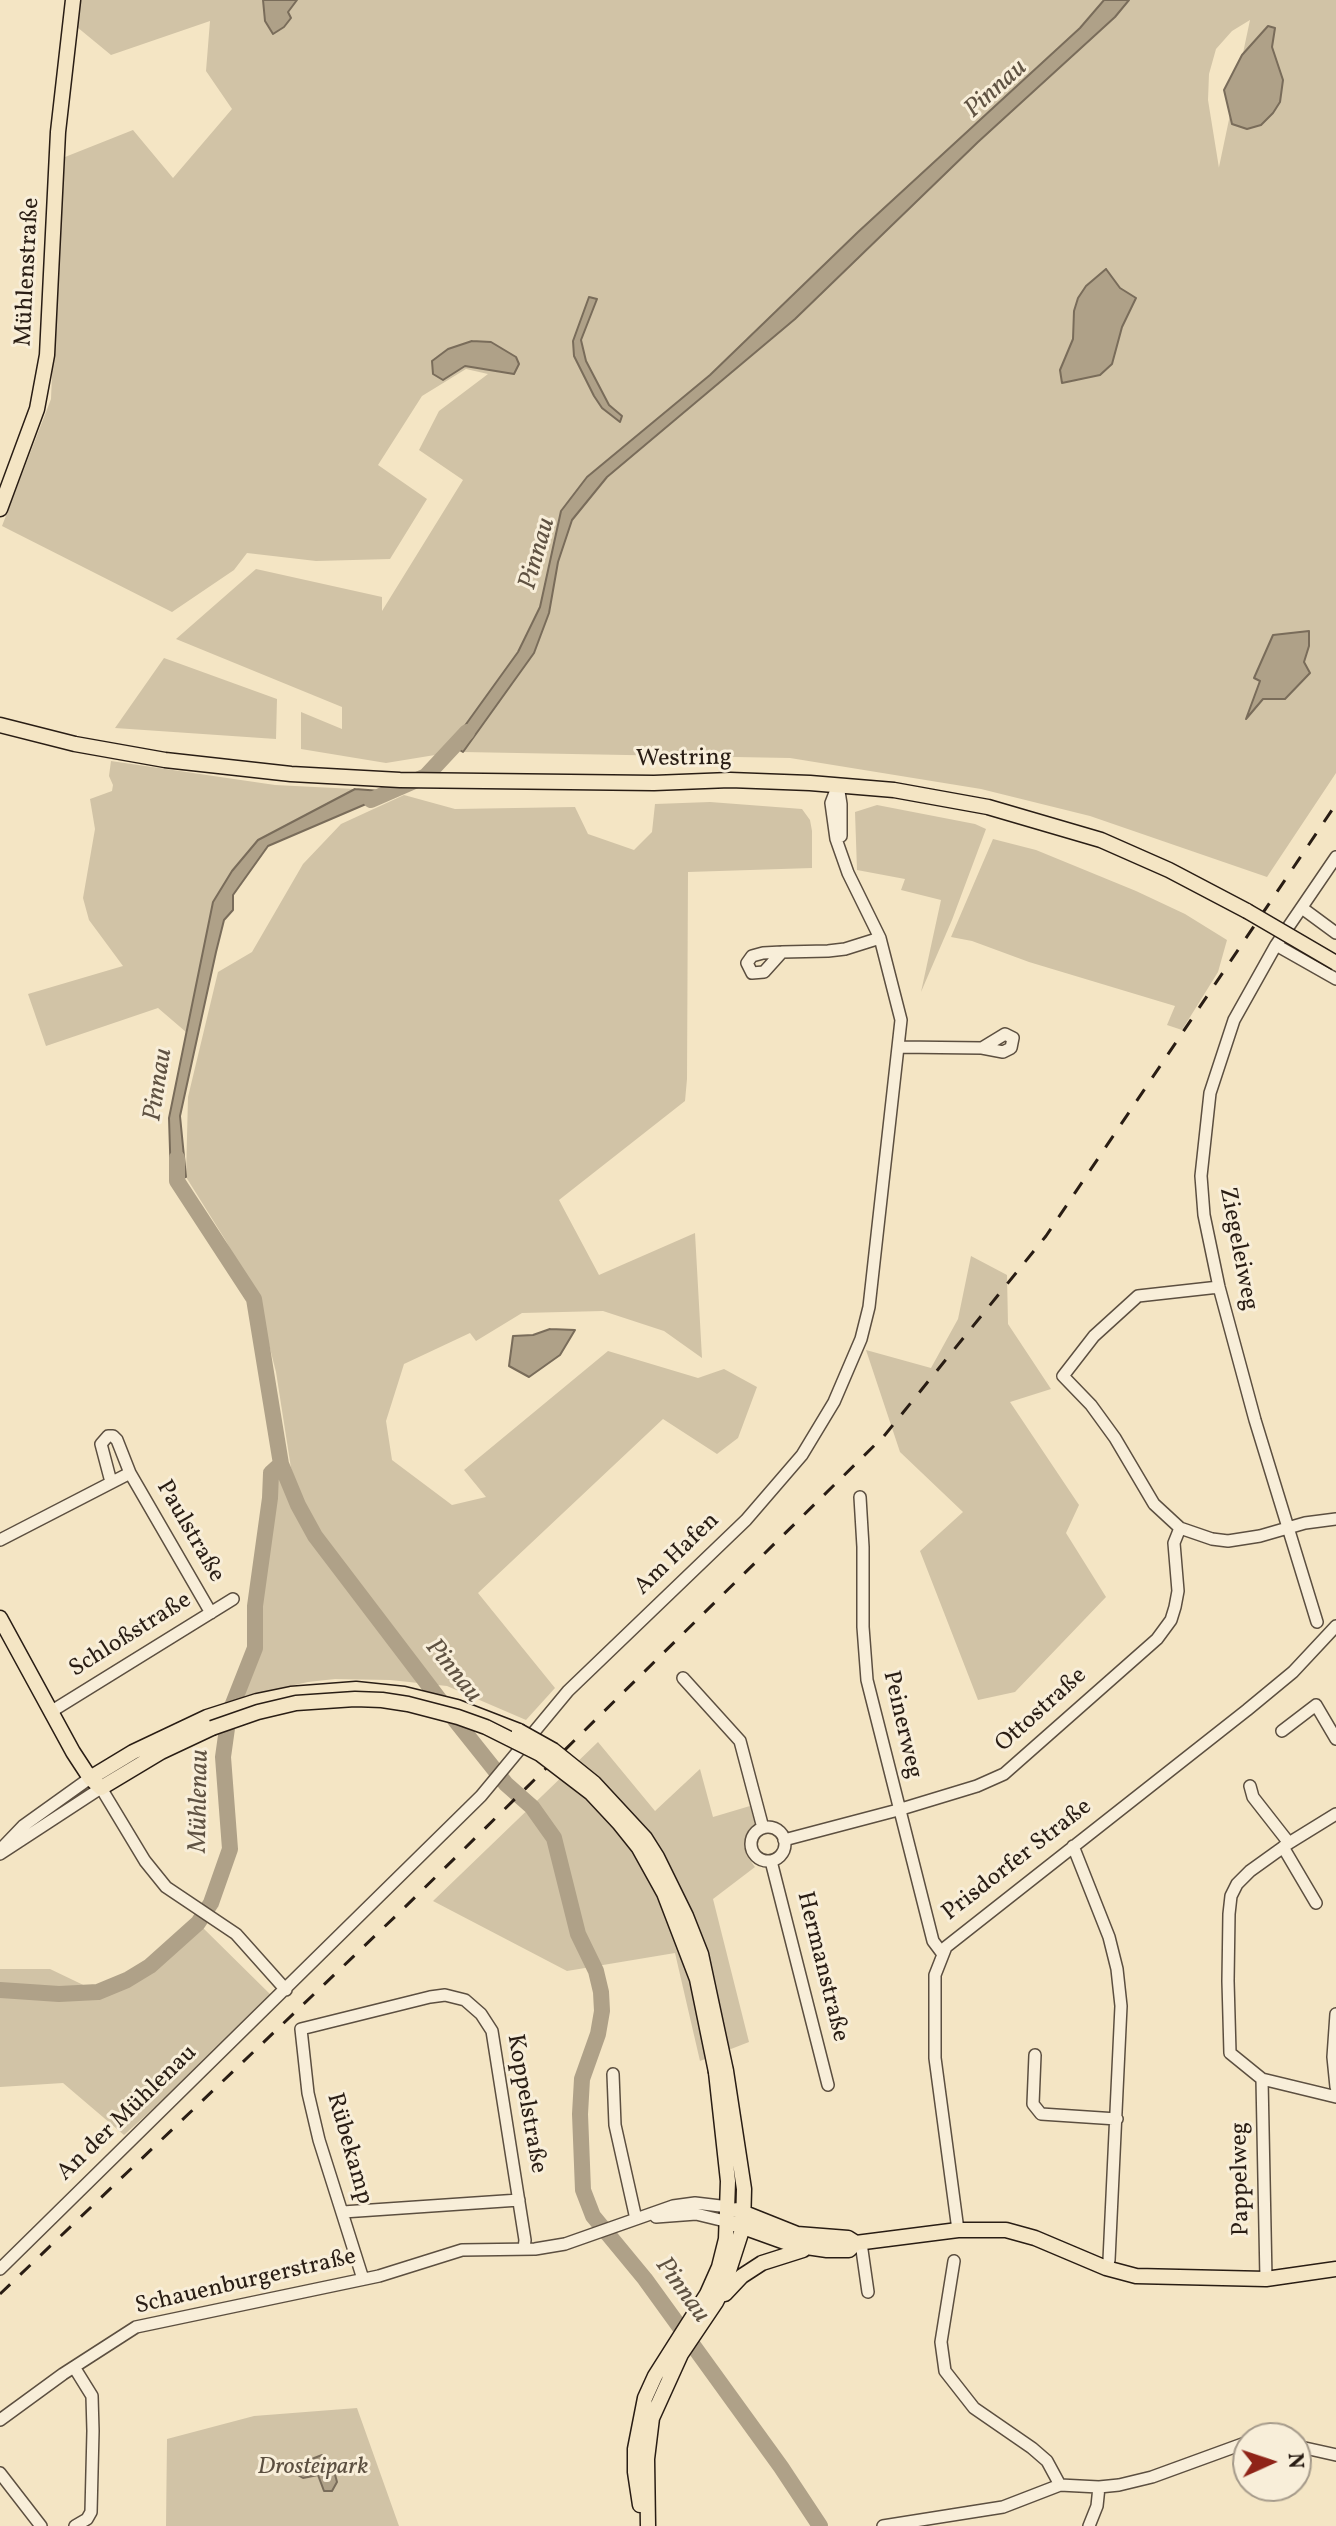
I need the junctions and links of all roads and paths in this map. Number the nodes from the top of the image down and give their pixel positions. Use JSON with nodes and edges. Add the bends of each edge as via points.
{"nodes":[{"id":1,"x":73,"y":0,"type":"edge"},
{"id":2,"x":0,"y":509,"type":"edge"},
{"id":3,"x":3,"y":724,"type":"edge"},
{"id":4,"x":838,"y":785,"type":"junction"},
{"id":5,"x":1336,"y":857,"type":"edge"},
{"id":6,"x":1302,"y":908,"type":"junction"},
{"id":7,"x":1336,"y":933,"type":"edge"},
{"id":8,"x":880,"y":938,"type":"junction"},
{"id":9,"x":1276,"y":945,"type":"junction"},
{"id":10,"x":782,"y":952,"type":"dead end"},
{"id":11,"x":1336,"y":963,"type":"edge"},
{"id":12,"x":1336,"y":979,"type":"edge"},
{"id":13,"x":899,"y":1047,"type":"junction"},
{"id":14,"x":982,"y":1048,"type":"dead end"},
{"id":15,"x":1219,"y":1287,"type":"junction"},
{"id":16,"x":130,"y":1473,"type":"junction"},
{"id":17,"x":111,"y":1482,"type":"junction"},
{"id":18,"x":860,"y":1497,"type":"dead end"},
{"id":19,"x":1336,"y":1519,"type":"edge"},
{"id":20,"x":1180,"y":1528,"type":"junction"},
{"id":21,"x":1288,"y":1528,"type":"junction"},
{"id":22,"x":0,"y":1540,"type":"edge"},
{"id":23,"x":233,"y":1599,"type":"dead end"},
{"id":24,"x":211,"y":1613,"type":"junction"},
{"id":25,"x":0,"y":1618,"type":"edge"},
{"id":26,"x":1317,"y":1622,"type":"dead end"},
{"id":27,"x":1336,"y":1626,"type":"edge"},
{"id":28,"x":7,"y":1643,"type":"edge"},
{"id":29,"x":683,"y":1678,"type":"dead end"},
{"id":30,"x":52,"y":1711,"type":"junction"},
{"id":31,"x":1282,"y":1731,"type":"dead end"},
{"id":32,"x":1336,"y":1739,"type":"edge"},
{"id":33,"x":96,"y":1780,"type":"junction"},
{"id":34,"x":1250,"y":1786,"type":"dead end"},
{"id":35,"x":898,"y":1810,"type":"junction"},
{"id":36,"x":1336,"y":1814,"type":"edge"},
{"id":37,"x":763,"y":1828,"type":"junction"},
{"id":38,"x":784,"y":1840,"type":"junction"},
{"id":39,"x":1286,"y":1845,"type":"junction"},
{"id":40,"x":1073,"y":1846,"type":"junction"},
{"id":41,"x":0,"y":1852,"type":"edge"},
{"id":42,"x":771,"y":1861,"type":"junction"},
{"id":43,"x":1316,"y":1903,"type":"dead end"},
{"id":44,"x":942,"y":1953,"type":"junction"},
{"id":45,"x":286,"y":1990,"type":"junction"},
{"id":46,"x":1336,"y":2014,"type":"edge"},
{"id":47,"x":301,"y":2029,"type":"joint"},
{"id":48,"x":1035,"y":2055,"type":"dead end"},
{"id":49,"x":613,"y":2074,"type":"dead end"},
{"id":50,"x":1262,"y":2079,"type":"junction"},
{"id":51,"x":828,"y":2085,"type":"dead end"},
{"id":52,"x":1336,"y":2087,"type":"edge"},
{"id":53,"x":1336,"y":2097,"type":"edge"},
{"id":54,"x":1117,"y":2119,"type":"junction"},
{"id":55,"x":519,"y":2200,"type":"junction"},
{"id":56,"x":343,"y":2212,"type":"junction"},
{"id":57,"x":736,"y":2217,"type":"junction"},
{"id":58,"x":636,"y":2219,"type":"junction"},
{"id":59,"x":958,"y":2230,"type":"junction"},
{"id":60,"x":859,"y":2243,"type":"junction"},
{"id":61,"x":808,"y":2248,"type":"junction"},
{"id":62,"x":524,"y":2249,"type":"junction"},
{"id":63,"x":954,"y":2261,"type":"dead end"},
{"id":64,"x":1106,"y":2268,"type":"junction"},
{"id":65,"x":0,"y":2269,"type":"edge"},
{"id":66,"x":1336,"y":2269,"type":"edge"},
{"id":67,"x":363,"y":2279,"type":"junction"},
{"id":68,"x":1266,"y":2279,"type":"junction"},
{"id":69,"x":868,"y":2292,"type":"dead end"},
{"id":70,"x":716,"y":2302,"type":"junction"},
{"id":71,"x":696,"y":2323,"type":"junction"},
{"id":72,"x":677,"y":2351,"type":"junction"},
{"id":73,"x":74,"y":2367,"type":"junction"},
{"id":74,"x":651,"y":2385,"type":"junction"},
{"id":75,"x":657,"y":2403,"type":"junction"},
{"id":76,"x":0,"y":2420,"type":"edge"},
{"id":77,"x":1232,"y":2448,"type":"edge"},
{"id":78,"x":1312,"y":2450,"type":"edge"},
{"id":79,"x":1336,"y":2455,"type":"edge"},
{"id":80,"x":635,"y":2472,"type":"junction"},
{"id":81,"x":0,"y":2473,"type":"edge"},
{"id":82,"x":647,"y":2483,"type":"junction"},
{"id":83,"x":1060,"y":2485,"type":"junction"},
{"id":84,"x":1099,"y":2487,"type":"junction"},
{"id":85,"x":920,"y":2523,"type":"edge"},
{"id":86,"x":41,"y":2526,"type":"edge"},
{"id":87,"x":75,"y":2526,"type":"edge"},
{"id":88,"x":646,"y":2526,"type":"edge"},
{"id":89,"x":883,"y":2526,"type":"edge"},
{"id":90,"x":1089,"y":2526,"type":"edge"}],
"edges":[{"from":1,"to":2,"type":"main road","name":"Mühlenstraße","via":[[58,132],[47,355],[37,409]]},
{"from":3,"to":4,"type":"main road","name":"Westring","via":[[165,760],[291,774]]},
{"from":4,"to":8,"type":"street","name":"Am Hafen","via":[[831,810],[836,839]]},
{"from":4,"to":11,"type":"main road","name":"Westring","bridge":true,"via":[[988,807],[1101,840],[1169,870]]},
{"from":5,"to":6,"type":"street","name":"Ziegeleiweg"},
{"from":6,"to":7,"type":"street"},
{"from":6,"to":9,"type":"street","name":"Ziegeleiweg"},
{"from":8,"to":10,"type":"street","via":[[845,949]]},
{"from":8,"to":13,"type":"street","name":"Am Hafen","via":[[901,1020]]},
{"from":9,"to":12,"type":"street"},
{"from":9,"to":15,"type":"street","name":"Ziegeleiweg","via":[[1234,1020],[1210,1093],[1201,1176]]},
{"from":13,"to":14,"type":"street"},
{"from":13,"to":45,"type":"street","name":"Am Hafen","via":[[869,1307],[834,1402],[802,1455],[746,1520],[568,1691],[493,1783]]},
{"from":15,"to":20,"type":"street","via":[[1138,1296],[1094,1336],[1063,1376],[1115,1438],[1154,1504]]},
{"from":15,"to":21,"type":"street","name":"Ziegeleiweg"},
{"from":16,"to":17,"type":"street","name":"Paulstraße"},
{"from":16,"to":17,"type":"street","name":"Paulstraße","via":[[117,1440],[108,1436],[101,1444]]},
{"from":16,"to":24,"type":"street","name":"Paulstraße"},
{"from":17,"to":22,"type":"street","name":"Paulstraße"},
{"from":18,"to":35,"type":"street","name":"Peinerweg","via":[[867,1680]]},
{"from":19,"to":21,"type":"street"},
{"from":20,"to":21,"type":"street","via":[[1228,1541]]},
{"from":20,"to":35,"type":"street","name":"Ottostraße","via":[[1174,1543],[1175,1607],[1157,1639],[1004,1774]]},
{"from":21,"to":26,"type":"street","name":"Ziegeleiweg"},
{"from":23,"to":24,"type":"street","name":"Schloßstraße"},
{"from":24,"to":30,"type":"street","name":"Schloßstraße"},
{"from":25,"to":28,"type":"main road"},
{"from":27,"to":40,"type":"street","name":"Prisdorfer Straße","via":[[1258,1701]]},
{"from":28,"to":30,"type":"main road"},
{"from":29,"to":37,"type":"street","name":"Hermanstraße","via":[[740,1741]]},
{"from":30,"to":33,"type":"main road","via":[[73,1752]]},
{"from":31,"to":32,"type":"street","via":[[1316,1705]]},
{"from":33,"to":41,"type":"street","via":[[23,1826]]},
{"from":33,"to":45,"type":"street","via":[[166,1887],[236,1934]]},
{"from":33,"to":57,"type":"main road","bridge":true,"via":[[161,1752],[210,1723],[332,1700],[408,1704],[486,1727],[540,1754],[591,1793],[619,1823],[664,1893],[697,1979],[721,2072]]},
{"from":34,"to":39,"type":"street"},
{"from":35,"to":38,"type":"street","name":"Ottostraße"},
{"from":35,"to":44,"type":"street","name":"Peinerweg","via":[[933,1941]]},
{"from":36,"to":39,"type":"street"},
{"from":37,"to":38,"type":"street","via":[[774,1828]]},
{"from":37,"to":42,"type":"street","name":"Hermanstraße","via":[[751,1839],[752,1851]]},
{"from":38,"to":42,"type":"street","via":[[784,1851]]},
{"from":39,"to":43,"type":"street"},
{"from":39,"to":50,"type":"street","via":[[1237,1884],[1229,1914],[1230,2053]]},
{"from":40,"to":44,"type":"street","name":"Prisdorfer Straße"},
{"from":40,"to":54,"type":"street","via":[[1117,1969]]},
{"from":42,"to":51,"type":"street","name":"Hermanstraße"},
{"from":44,"to":59,"type":"street","name":"Prisdorfer Straße","via":[[935,1975],[935,2058]]},
{"from":45,"to":65,"type":"street","name":"An der Mühlenau"},
{"from":46,"to":52,"type":"street"},
{"from":47,"to":55,"type":"street","name":"Koppelstraße","via":[[445,1995],[475,2007],[492,2031]]},
{"from":47,"to":56,"type":"street","name":"Rübekamp","via":[[319,2140]]},
{"from":48,"to":54,"type":"street","via":[[1033,2104],[1041,2114]]},
{"from":49,"to":58,"type":"street","via":[[615,2125]]},
{"from":50,"to":53,"type":"street"},
{"from":50,"to":68,"type":"street","name":"Pappelweg"},
{"from":54,"to":64,"type":"street"},
{"from":55,"to":56,"type":"street"},
{"from":55,"to":62,"type":"street","name":"Koppelstraße"},
{"from":56,"to":67,"type":"street","name":"Rübekamp"},
{"from":57,"to":58,"type":"street","name":"Schauenburgerstraße","via":[[695,2203]]},
{"from":57,"to":60,"type":"main road","via":[[797,2234]]},
{"from":57,"to":61,"type":"main road","via":[[771,2238]]},
{"from":57,"to":70,"type":"main road","via":[[732,2267]]},
{"from":57,"to":71,"type":"main road"},
{"from":58,"to":62,"type":"street","name":"Schauenburgerstraße","via":[[596,2235]]},
{"from":59,"to":60,"type":"main road"},
{"from":59,"to":64,"type":"main road","via":[[1006,2230]]},
{"from":60,"to":61,"type":"main road","via":[[849,2250]]},
{"from":60,"to":69,"type":"street"},
{"from":61,"to":70,"type":"main road","via":[[756,2266]]},
{"from":62,"to":67,"type":"street","name":"Schauenburgerstraße","via":[[462,2250]]},
{"from":63,"to":83,"type":"street","via":[[941,2342],[945,2371],[974,2408],[1047,2461]]},
{"from":64,"to":68,"type":"main road","via":[[1136,2276]]},
{"from":66,"to":68,"type":"main road"},
{"from":67,"to":73,"type":"street","name":"Schauenburgerstraße","via":[[136,2327]]},
{"from":70,"to":71,"type":"main road"},
{"from":71,"to":72,"type":"main road"},
{"from":72,"to":74,"type":"main road"},
{"from":72,"to":75,"type":"main road"},
{"from":73,"to":76,"type":"street","name":"Schauenburgerstraße"},
{"from":73,"to":87,"type":"street","via":[[92,2396],[93,2426],[91,2512]]},
{"from":74,"to":75,"type":"main road"},
{"from":74,"to":80,"type":"main road","via":[[638,2425]]},
{"from":75,"to":82,"type":"main road"},
{"from":77,"to":84,"type":"street","via":[[1152,2477]]},
{"from":78,"to":79,"type":"street"},
{"from":80,"to":82,"type":"main road"},
{"from":80,"to":88,"type":"main road"},
{"from":81,"to":86,"type":"street"},
{"from":82,"to":88,"type":"main road"},
{"from":83,"to":84,"type":"street"},
{"from":83,"to":85,"type":"street","via":[[1003,2507]]},
{"from":84,"to":90,"type":"street"},
{"from":85,"to":89,"type":"street"}]}
